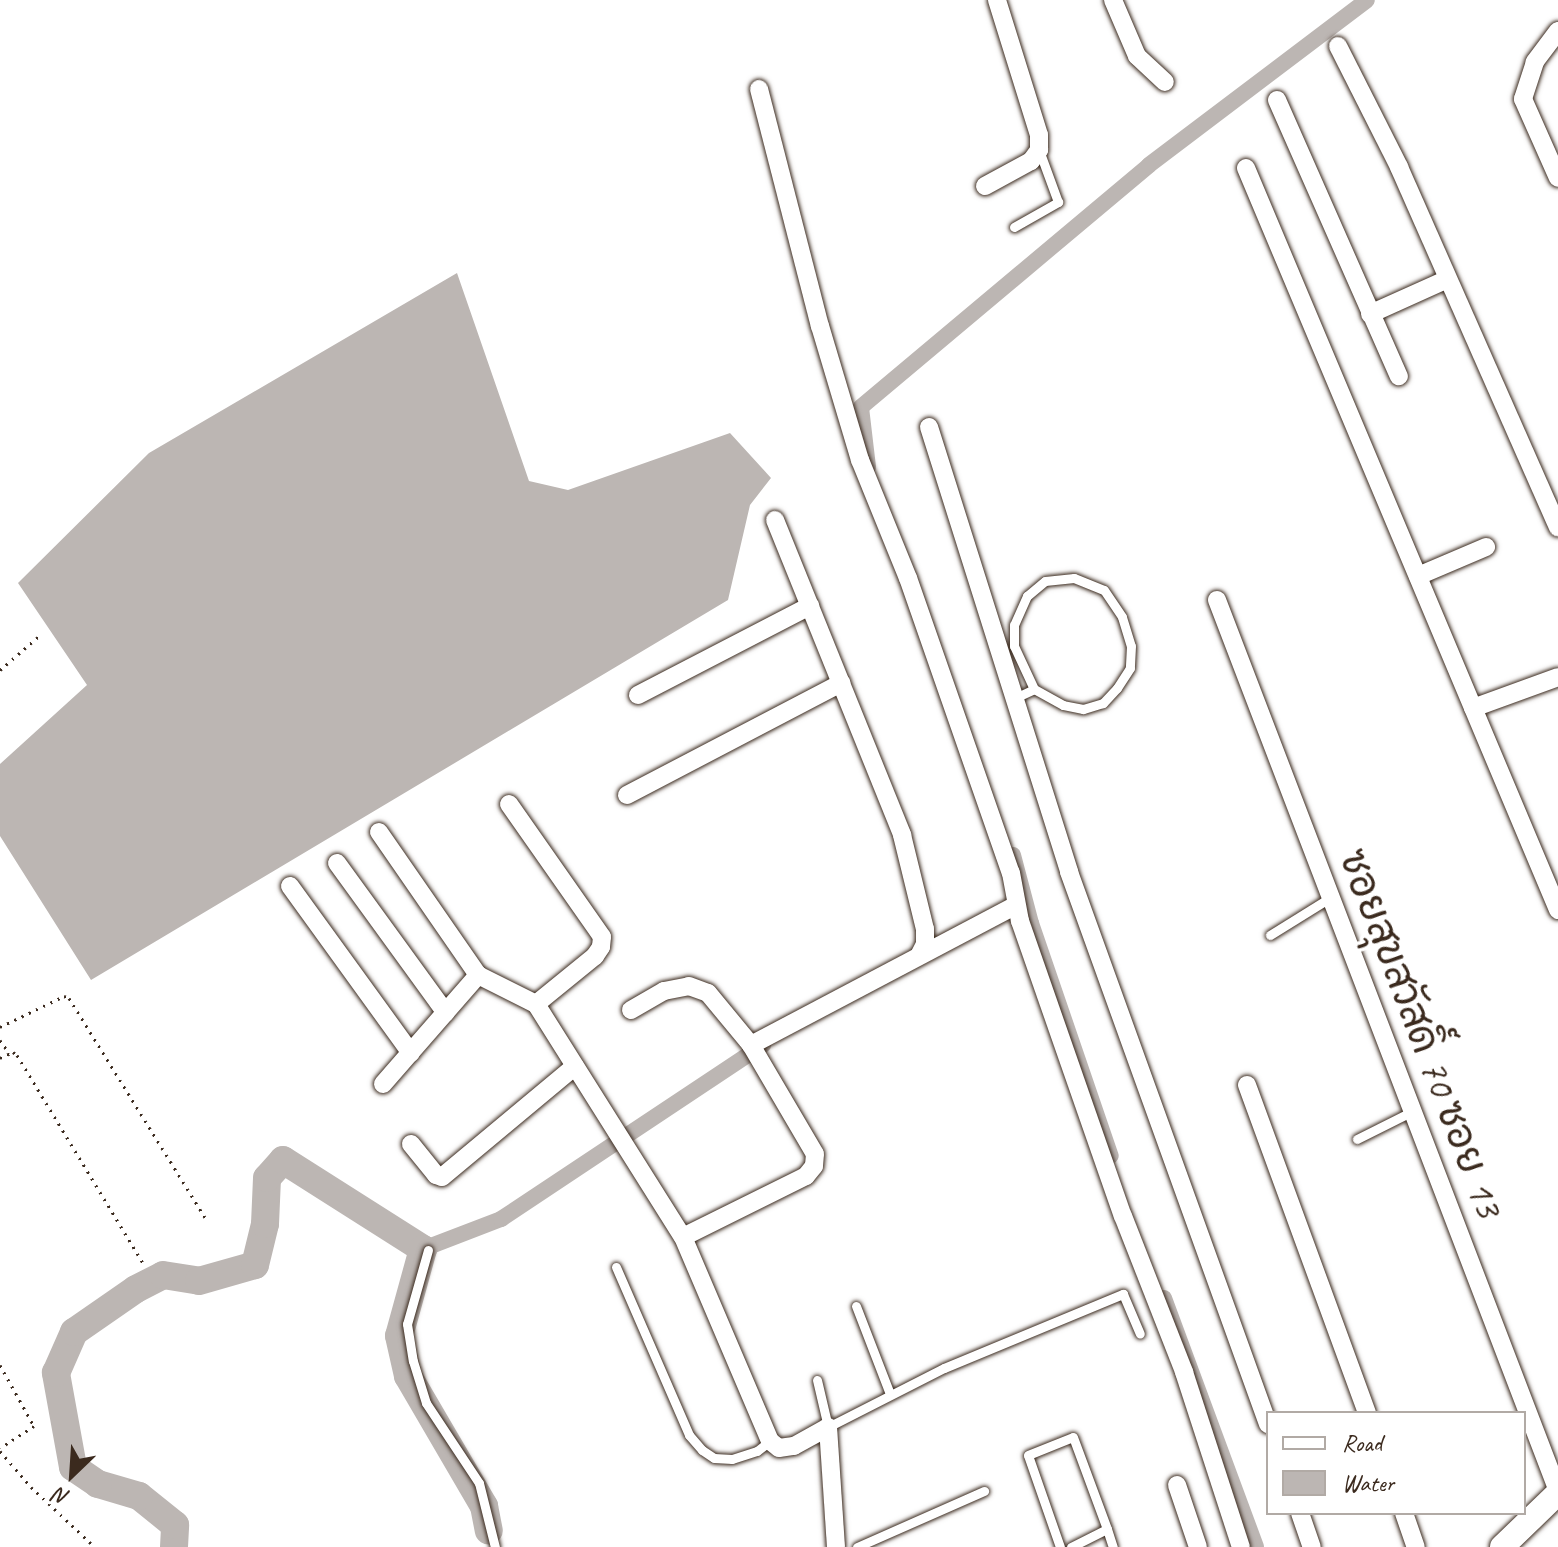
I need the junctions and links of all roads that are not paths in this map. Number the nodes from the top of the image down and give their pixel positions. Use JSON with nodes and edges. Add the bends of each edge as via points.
{"nodes":[{"id":1,"x":997,"y":0,"type":"edge"},
{"id":2,"x":1113,"y":0,"type":"edge"},
{"id":3,"x":1558,"y":31,"type":"edge"},
{"id":4,"x":1338,"y":46,"type":"dead end"},
{"id":5,"x":1165,"y":82,"type":"dead end"},
{"id":6,"x":759,"y":89,"type":"dead end"},
{"id":7,"x":1277,"y":100,"type":"dead end"},
{"id":8,"x":1039,"y":150,"type":"junction"},
{"id":9,"x":1246,"y":168,"type":"dead end"},
{"id":10,"x":1558,"y":178,"type":"edge"},
{"id":11,"x":985,"y":186,"type":"dead end"},
{"id":12,"x":1014,"y":227,"type":"dead end"},
{"id":13,"x":1448,"y":279,"type":"junction"},
{"id":14,"x":1370,"y":314,"type":"junction"},
{"id":15,"x":1399,"y":376,"type":"dead end"},
{"id":16,"x":929,"y":427,"type":"dead end"},
{"id":17,"x":775,"y":520,"type":"dead end"},
{"id":18,"x":1558,"y":527,"type":"edge"},
{"id":19,"x":1486,"y":547,"type":"dead end"},
{"id":20,"x":1418,"y":576,"type":"junction"},
{"id":21,"x":1217,"y":600,"type":"dead end"},
{"id":22,"x":810,"y":606,"type":"junction"},
{"id":23,"x":1558,"y":677,"type":"edge"},
{"id":24,"x":841,"y":683,"type":"junction"},
{"id":25,"x":1034,"y":689,"type":"junction"},
{"id":26,"x":638,"y":695,"type":"dead end"},
{"id":27,"x":1015,"y":698,"type":"junction"},
{"id":28,"x":1473,"y":708,"type":"junction"},
{"id":29,"x":627,"y":795,"type":"dead end"},
{"id":30,"x":509,"y":804,"type":"dead end"},
{"id":31,"x":379,"y":832,"type":"dead end"},
{"id":32,"x":337,"y":863,"type":"dead end"},
{"id":33,"x":290,"y":886,"type":"dead end"},
{"id":34,"x":1331,"y":897,"type":"junction"},
{"id":35,"x":1015,"y":906,"type":"junction"},
{"id":36,"x":1558,"y":910,"type":"edge"},
{"id":37,"x":1270,"y":935,"type":"dead end"},
{"id":38,"x":920,"y":954,"type":"junction"},
{"id":39,"x":478,"y":975,"type":"junction"},
{"id":40,"x":536,"y":1004,"type":"junction"},
{"id":41,"x":631,"y":1010,"type":"dead end"},
{"id":42,"x":446,"y":1013,"type":"junction"},
{"id":43,"x":751,"y":1045,"type":"junction"},
{"id":44,"x":411,"y":1053,"type":"junction"},
{"id":45,"x":575,"y":1066,"type":"junction"},
{"id":46,"x":383,"y":1084,"type":"dead end"},
{"id":47,"x":1247,"y":1085,"type":"dead end"},
{"id":48,"x":1413,"y":1111,"type":"junction"},
{"id":49,"x":1357,"y":1139,"type":"dead end"},
{"id":50,"x":411,"y":1144,"type":"dead end"},
{"id":51,"x":683,"y":1237,"type":"junction"},
{"id":52,"x":428,"y":1250,"type":"dead end"},
{"id":53,"x":616,"y":1267,"type":"dead end"},
{"id":54,"x":856,"y":1306,"type":"dead end"},
{"id":55,"x":1140,"y":1334,"type":"dead end"},
{"id":56,"x":817,"y":1380,"type":"dead end"},
{"id":57,"x":890,"y":1394,"type":"junction"},
{"id":58,"x":1366,"y":1411,"type":"edge"},
{"id":59,"x":1266,"y":1418,"type":"edge"},
{"id":60,"x":828,"y":1427,"type":"junction"},
{"id":61,"x":770,"y":1441,"type":"junction"},
{"id":62,"x":1177,"y":1485,"type":"dead end"},
{"id":63,"x":984,"y":1491,"type":"dead end"},
{"id":64,"x":1558,"y":1492,"type":"edge"},
{"id":65,"x":1301,"y":1515,"type":"edge"},
{"id":66,"x":1405,"y":1515,"type":"edge"},
{"id":67,"x":1107,"y":1529,"type":"junction"},
{"id":68,"x":495,"y":1547,"type":"edge"},
{"id":69,"x":836,"y":1547,"type":"edge"},
{"id":70,"x":857,"y":1547,"type":"edge"},
{"id":71,"x":1060,"y":1547,"type":"edge"},
{"id":72,"x":1071,"y":1547,"type":"edge"},
{"id":73,"x":1113,"y":1547,"type":"edge"},
{"id":74,"x":1198,"y":1547,"type":"edge"},
{"id":75,"x":1241,"y":1547,"type":"edge"},
{"id":76,"x":1312,"y":1547,"type":"edge"},
{"id":77,"x":1416,"y":1547,"type":"edge"},
{"id":78,"x":1502,"y":1547,"type":"edge"}],
"edges":[{"from":1,"to":8,"type":"street","via":[[1039,135]]},
{"from":2,"to":5,"type":"street","via":[[1137,56]]},
{"from":3,"to":10,"type":"street","via":[[1529,73],[1523,99]]},
{"from":4,"to":13,"type":"street"},
{"from":6,"to":35,"type":"street","via":[[853,439],[894,537],[1011,873]]},
{"from":7,"to":14,"type":"street"},
{"from":8,"to":11,"type":"street","via":[[1031,161]]},
{"from":8,"to":12,"type":"lane","via":[[1058,202]]},
{"from":9,"to":20,"type":"street"},
{"from":13,"to":14,"type":"street"},
{"from":13,"to":18,"type":"street"},
{"from":14,"to":15,"type":"street"},
{"from":16,"to":27,"type":"street"},
{"from":17,"to":22,"type":"street"},
{"from":19,"to":20,"type":"street"},
{"from":20,"to":28,"type":"street"},
{"from":21,"to":34,"type":"street","name":"ซอยสุขสวัสดิ์ 70 ซอย 13"},
{"from":22,"to":24,"type":"street"},
{"from":22,"to":26,"type":"street"},
{"from":23,"to":28,"type":"street"},
{"from":24,"to":29,"type":"street"},
{"from":24,"to":38,"type":"street","via":[[902,835],[925,929]]},
{"from":25,"to":25,"type":"lane","via":[[1083,709],[1103,703],[1117,688],[1130,668],[1131,646],[1122,617],[1104,590],[1074,578],[1045,581],[1027,596],[1014,625],[1014,646]]},
{"from":25,"to":27,"type":"lane"},
{"from":27,"to":59,"type":"street","via":[[1069,872]]},
{"from":28,"to":36,"type":"street"},
{"from":30,"to":40,"type":"street","via":[[602,937],[595,956]]},
{"from":31,"to":39,"type":"street"},
{"from":32,"to":42,"type":"street"},
{"from":33,"to":44,"type":"street"},
{"from":34,"to":37,"type":"lane"},
{"from":34,"to":48,"type":"street","name":"ซอยสุขสวัสดิ์ 70 ซอย 13"},
{"from":35,"to":38,"type":"street"},
{"from":35,"to":75,"type":"street","via":[[1123,1216],[1184,1372]]},
{"from":38,"to":43,"type":"street"},
{"from":39,"to":40,"type":"street"},
{"from":39,"to":42,"type":"street"},
{"from":40,"to":45,"type":"street"},
{"from":41,"to":43,"type":"street","via":[[664,991],[689,986],[708,993]]},
{"from":42,"to":44,"type":"street"},
{"from":43,"to":51,"type":"street","via":[[815,1154],[814,1166],[806,1176]]},
{"from":44,"to":46,"type":"street"},
{"from":45,"to":50,"type":"street","via":[[440,1178]]},
{"from":45,"to":51,"type":"street"},
{"from":47,"to":58,"type":"street"},
{"from":48,"to":49,"type":"lane"},
{"from":48,"to":64,"type":"street","name":"ซอยสุขสวัสดิ์ 70 ซอย 13"},
{"from":51,"to":61,"type":"street"},
{"from":52,"to":68,"type":"lane","via":[[407,1324],[415,1373],[426,1403],[479,1483]]},
{"from":53,"to":61,"type":"lane","via":[[689,1435],[702,1450],[714,1458],[732,1459]]},
{"from":54,"to":57,"type":"lane"},
{"from":55,"to":57,"type":"lane","via":[[1123,1294]]},
{"from":56,"to":60,"type":"lane"},
{"from":57,"to":60,"type":"lane"},
{"from":60,"to":61,"type":"street","via":[[794,1446],[779,1448]]},
{"from":60,"to":69,"type":"street"},
{"from":62,"to":74,"type":"street"},
{"from":63,"to":70,"type":"lane"},
{"from":64,"to":78,"type":"street"},
{"from":65,"to":76,"type":"street"},
{"from":66,"to":77,"type":"street"},
{"from":67,"to":71,"type":"lane","via":[[1073,1437],[1028,1455]]},
{"from":67,"to":72,"type":"lane"},
{"from":67,"to":73,"type":"lane"}]}
